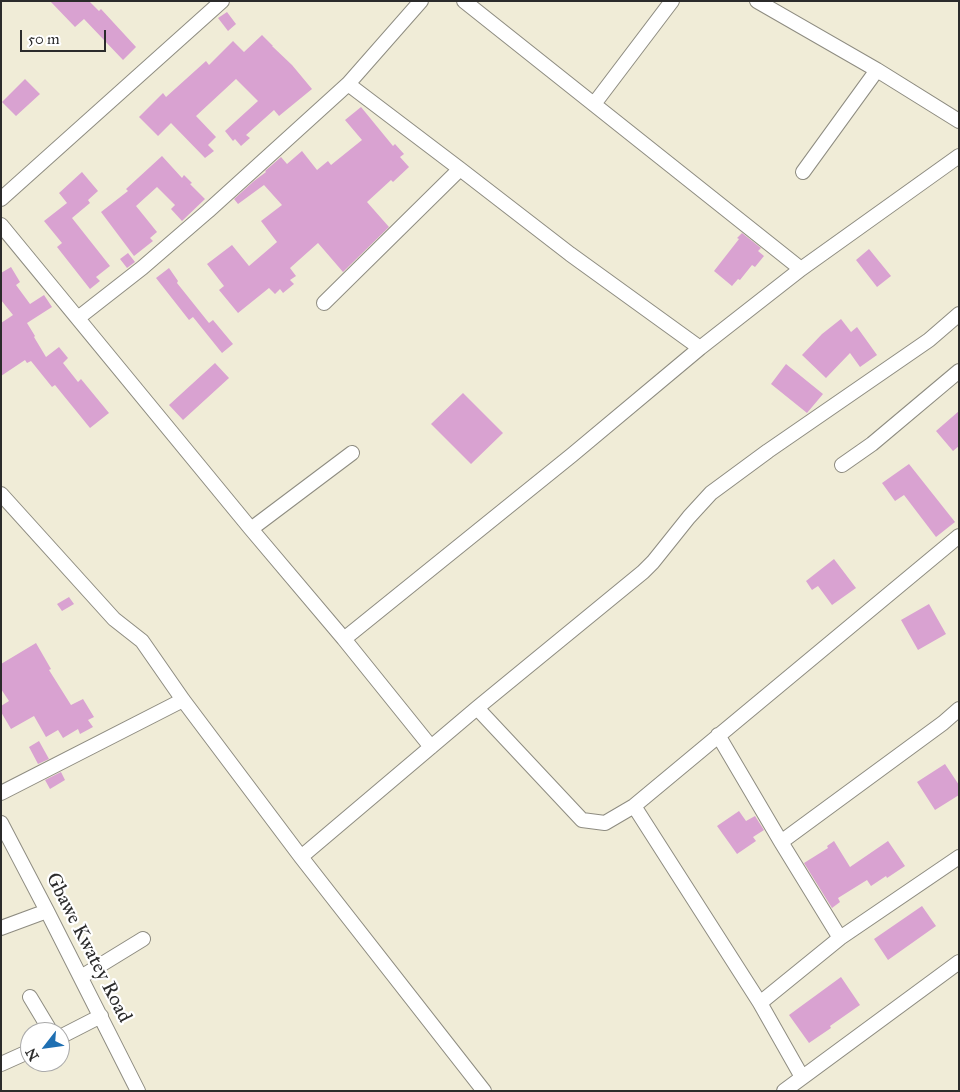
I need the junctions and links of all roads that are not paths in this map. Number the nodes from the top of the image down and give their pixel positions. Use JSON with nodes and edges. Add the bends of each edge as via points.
{"nodes":[{"id":1,"x":421,"y":1,"type":"edge"},
{"id":2,"x":464,"y":1,"type":"edge"},
{"id":3,"x":672,"y":1,"type":"edge"},
{"id":4,"x":757,"y":1,"type":"edge"},
{"id":5,"x":219,"y":2,"type":"edge"},
{"id":6,"x":877,"y":70,"type":"junction"},
{"id":7,"x":348,"y":84,"type":"junction"},
{"id":8,"x":594,"y":104,"type":"junction"},
{"id":9,"x":959,"y":121,"type":"edge"},
{"id":10,"x":959,"y":156,"type":"edge"},
{"id":11,"x":460,"y":169,"type":"junction"},
{"id":12,"x":803,"y":172,"type":"dead end"},
{"id":13,"x":1,"y":199,"type":"edge"},
{"id":14,"x":1,"y":224,"type":"edge"},
{"id":15,"x":801,"y":269,"type":"junction"},
{"id":16,"x":324,"y":303,"type":"dead end"},
{"id":17,"x":959,"y":314,"type":"edge"},
{"id":18,"x":78,"y":318,"type":"junction"},
{"id":19,"x":700,"y":348,"type":"junction"},
{"id":20,"x":959,"y":371,"type":"edge"},
{"id":21,"x":352,"y":453,"type":"dead end"},
{"id":22,"x":842,"y":465,"type":"dead end"},
{"id":23,"x":1,"y":494,"type":"edge"},
{"id":24,"x":251,"y":529,"type":"junction"},
{"id":25,"x":959,"y":536,"type":"edge"},
{"id":26,"x":344,"y":639,"type":"junction"},
{"id":27,"x":183,"y":700,"type":"junction"},
{"id":28,"x":477,"y":708,"type":"junction"},
{"id":29,"x":959,"y":709,"type":"edge"},
{"id":30,"x":718,"y":735,"type":"junction"},
{"id":31,"x":431,"y":747,"type":"junction"},
{"id":32,"x":1,"y":793,"type":"edge"},
{"id":33,"x":634,"y":806,"type":"junction"},
{"id":34,"x":2,"y":826,"type":"edge"},
{"id":35,"x":781,"y":842,"type":"junction"},
{"id":36,"x":302,"y":857,"type":"junction"},
{"id":37,"x":959,"y":857,"type":"edge"},
{"id":38,"x":47,"y":911,"type":"junction"},
{"id":39,"x":1,"y":928,"type":"edge"},
{"id":40,"x":840,"y":938,"type":"junction"},
{"id":41,"x":143,"y":939,"type":"dead end"},
{"id":42,"x":959,"y":962,"type":"edge"},
{"id":43,"x":81,"y":977,"type":"junction"},
{"id":44,"x":30,"y":997,"type":"dead end"},
{"id":45,"x":760,"y":1003,"type":"junction"},
{"id":46,"x":101,"y":1016,"type":"junction"},
{"id":47,"x":45,"y":1022,"type":"edge"},
{"id":48,"x":70,"y":1032,"type":"edge"},
{"id":49,"x":20,"y":1055,"type":"edge"},
{"id":50,"x":1,"y":1064,"type":"edge"},
{"id":51,"x":802,"y":1077,"type":"junction"},
{"id":52,"x":138,"y":1091,"type":"edge"},
{"id":53,"x":484,"y":1091,"type":"edge"},
{"id":54,"x":784,"y":1091,"type":"edge"}],
"edges":[{"from":1,"to":7,"type":"street"},
{"from":2,"to":8,"type":"street"},
{"from":3,"to":8,"type":"street"},
{"from":4,"to":6,"type":"street"},
{"from":5,"to":13,"type":"street"},
{"from":6,"to":9,"type":"street"},
{"from":6,"to":12,"type":"street"},
{"from":7,"to":11,"type":"street"},
{"from":7,"to":18,"type":"street","via":[[142,268]]},
{"from":8,"to":15,"type":"street"},
{"from":10,"to":15,"type":"street"},
{"from":11,"to":16,"type":"street"},
{"from":11,"to":19,"type":"street"},
{"from":14,"to":18,"type":"street"},
{"from":15,"to":19,"type":"street"},
{"from":17,"to":28,"type":"street","via":[[929,340],[717,488],[643,572]]},
{"from":18,"to":24,"type":"street"},
{"from":19,"to":26,"type":"street","via":[[572,456]]},
{"from":20,"to":22,"type":"street"},
{"from":21,"to":24,"type":"street"},
{"from":23,"to":27,"type":"street","via":[[114,619],[142,640]]},
{"from":24,"to":26,"type":"street"},
{"from":25,"to":30,"type":"street"},
{"from":26,"to":31,"type":"street"},
{"from":27,"to":32,"type":"street"},
{"from":27,"to":36,"type":"street"},
{"from":28,"to":31,"type":"street"},
{"from":28,"to":33,"type":"street","via":[[582,820],[605,823]]},
{"from":29,"to":35,"type":"street"},
{"from":30,"to":33,"type":"street"},
{"from":30,"to":35,"type":"street"},
{"from":31,"to":36,"type":"street"},
{"from":33,"to":45,"type":"street"},
{"from":34,"to":38,"type":"street","name":"Gbawe Kwatey Road"},
{"from":35,"to":40,"type":"street"},
{"from":36,"to":53,"type":"street"},
{"from":37,"to":40,"type":"street"},
{"from":38,"to":39,"type":"street"},
{"from":38,"to":43,"type":"street","name":"Gbawe Kwatey Road"},
{"from":40,"to":45,"type":"street"},
{"from":41,"to":43,"type":"street"},
{"from":42,"to":51,"type":"street"},
{"from":43,"to":46,"type":"street","name":"Gbawe Kwatey Road"},
{"from":44,"to":47,"type":"street"},
{"from":45,"to":51,"type":"street"},
{"from":46,"to":48,"type":"street"},
{"from":46,"to":52,"type":"street","name":"Gbawe Kwatey Road"},
{"from":49,"to":50,"type":"street"},
{"from":51,"to":54,"type":"street"}]}
